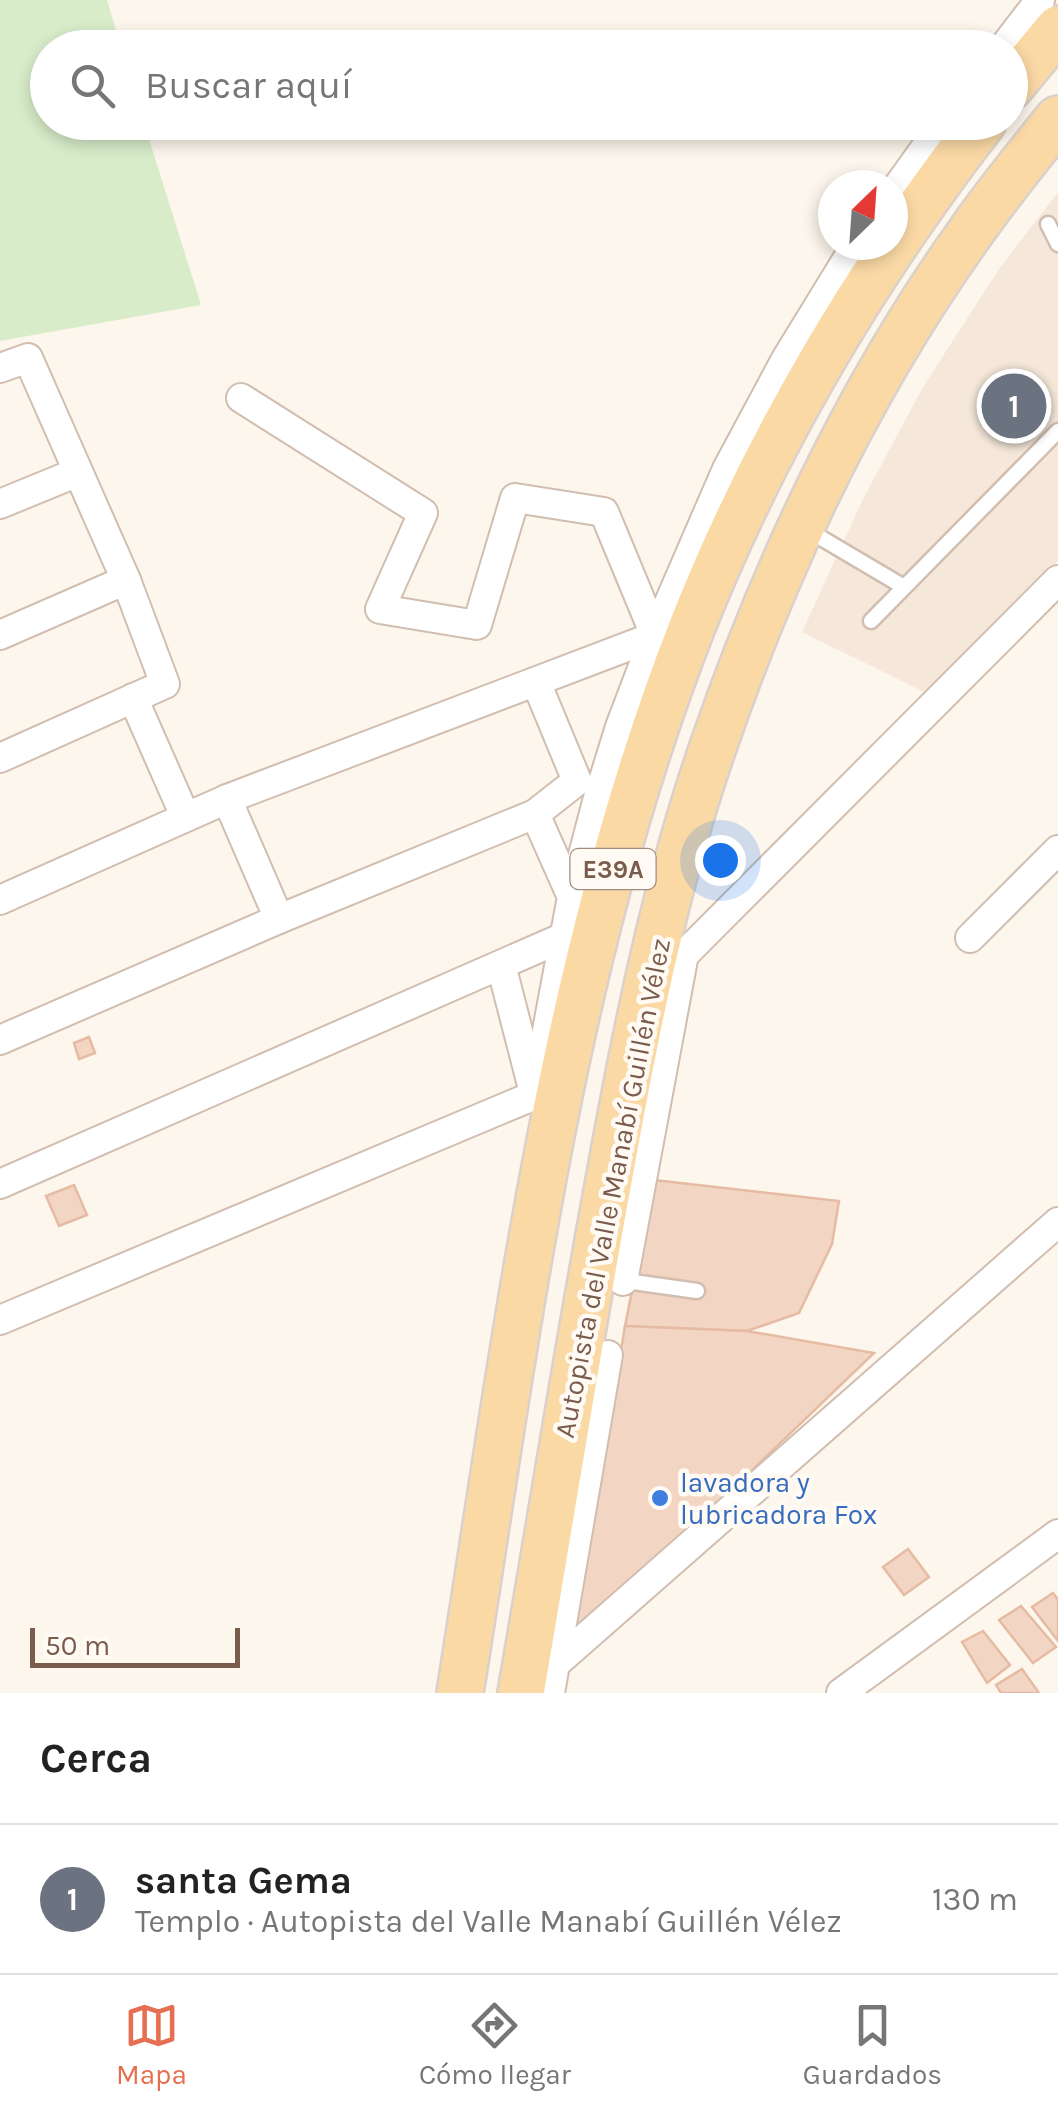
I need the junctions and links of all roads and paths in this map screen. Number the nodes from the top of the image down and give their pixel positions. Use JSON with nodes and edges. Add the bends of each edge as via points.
{"nodes":[{"id":1,"x":1040,"y":0,"type":"edge"},
{"id":2,"x":1058,"y":29,"type":"edge"},
{"id":3,"x":1017,"y":30,"type":"edge"},
{"id":4,"x":1028,"y":65,"type":"edge"},
{"id":5,"x":1058,"y":119,"type":"edge"},
{"id":6,"x":931,"y":140,"type":"edge"},
{"id":7,"x":970,"y":140,"type":"edge"},
{"id":8,"x":908,"y":172,"type":"edge"},
{"id":9,"x":1048,"y":224,"type":"dead end"},
{"id":10,"x":1058,"y":244,"type":"edge"},
{"id":11,"x":847,"y":260,"type":"edge"},
{"id":12,"x":0,"y":368,"type":"edge"},
{"id":13,"x":240,"y":398,"type":"dead end"},
{"id":14,"x":1058,"y":431,"type":"edge"},
{"id":15,"x":78,"y":472,"type":"junction"},
{"id":16,"x":0,"y":504,"type":"edge"},
{"id":17,"x":801,"y":526,"type":"junction"},
{"id":18,"x":126,"y":580,"type":"junction"},
{"id":19,"x":1058,"y":580,"type":"edge"},
{"id":20,"x":904,"y":587,"type":"junction"},
{"id":21,"x":871,"y":620,"type":"dead end"},
{"id":22,"x":674,"y":629,"type":"junction"},
{"id":23,"x":0,"y":634,"type":"edge"},
{"id":24,"x":536,"y":682,"type":"junction"},
{"id":25,"x":133,"y":698,"type":"junction"},
{"id":26,"x":0,"y":758,"type":"edge"},
{"id":27,"x":227,"y":798,"type":"junction"},
{"id":28,"x":536,"y":814,"type":"junction"},
{"id":29,"x":185,"y":816,"type":"junction"},
{"id":30,"x":1058,"y":850,"type":"edge"},
{"id":31,"x":572,"y":897,"type":"junction"},
{"id":32,"x":0,"y":900,"type":"edge"},
{"id":33,"x":279,"y":918,"type":"junction"},
{"id":34,"x":970,"y":938,"type":"dead end"},
{"id":35,"x":579,"y":939,"type":"junction"},
{"id":36,"x":684,"y":953,"type":"junction"},
{"id":37,"x":501,"y":965,"type":"junction"},
{"id":38,"x":646,"y":993,"type":"junction"},
{"id":39,"x":0,"y":1040,"type":"edge"},
{"id":40,"x":547,"y":1097,"type":"junction"},
{"id":41,"x":0,"y":1184,"type":"edge"},
{"id":42,"x":1058,"y":1222,"type":"edge"},
{"id":43,"x":607,"y":1277,"type":"junction"},
{"id":44,"x":697,"y":1292,"type":"dead end"},
{"id":45,"x":2,"y":1313,"type":"edge"},
{"id":46,"x":608,"y":1355,"type":"dead end"},
{"id":47,"x":1058,"y":1534,"type":"edge"},
{"id":48,"x":537,"y":1685,"type":"edge"},
{"id":49,"x":460,"y":1693,"type":"edge"},
{"id":50,"x":841,"y":1693,"type":"edge"}],
"edges":[{"from":1,"to":3,"type":"street"},
{"from":2,"to":4,"type":"main road"},
{"from":5,"to":17,"type":"main road","name":"Autopista del Valle Manabí Guillén Vélez","number":"E39A","via":[[915,316]]},
{"from":6,"to":8,"type":"street"},
{"from":7,"to":22,"type":"main road","number":"E39A","via":[[846,318]]},
{"from":9,"to":10,"type":"lane"},
{"from":11,"to":22,"type":"street","via":[[727,469]]},
{"from":12,"to":15,"type":"street","via":[[28,358]]},
{"from":13,"to":22,"type":"street","via":[[423,512],[380,609],[476,625],[515,498],[604,512]]},
{"from":14,"to":20,"type":"lane"},
{"from":15,"to":16,"type":"street"},
{"from":15,"to":18,"type":"street"},
{"from":17,"to":20,"type":"lane"},
{"from":17,"to":38,"type":"main road","name":"Autopista del Valle Manabí Guillén Vélez","number":"E39A","via":[[711,751]]},
{"from":18,"to":23,"type":"street"},
{"from":18,"to":25,"type":"street","via":[[165,684]]},
{"from":19,"to":36,"type":"street"},
{"from":20,"to":21,"type":"lane"},
{"from":22,"to":24,"type":"street"},
{"from":22,"to":31,"type":"street","via":[[620,728]]},
{"from":22,"to":35,"type":"main road","number":"E39A","via":[[640,775]]},
{"from":24,"to":27,"type":"street"},
{"from":24,"to":28,"type":"street","via":[[577,781]]},
{"from":25,"to":26,"type":"street"},
{"from":25,"to":29,"type":"street"},
{"from":27,"to":29,"type":"street"},
{"from":27,"to":33,"type":"street"},
{"from":28,"to":31,"type":"street"},
{"from":28,"to":33,"type":"street"},
{"from":29,"to":32,"type":"street"},
{"from":30,"to":34,"type":"street"},
{"from":31,"to":35,"type":"street"},
{"from":33,"to":39,"type":"street"},
{"from":35,"to":37,"type":"street"},
{"from":35,"to":40,"type":"main road","number":"E39A"},
{"from":36,"to":38,"type":"street"},
{"from":36,"to":43,"type":"street"},
{"from":37,"to":40,"type":"street"},
{"from":37,"to":41,"type":"street"},
{"from":38,"to":43,"type":"main road","name":"Autopista del Valle Manabí Guillén Vélez","number":"E39A"},
{"from":40,"to":45,"type":"street"},
{"from":40,"to":49,"type":"main road","number":"E39A","via":[[540,1200]]},
{"from":42,"to":48,"type":"street"},
{"from":43,"to":44,"type":"lane"},
{"from":43,"to":48,"type":"main road","name":"Autopista del Valle Manabí Guillén Vélez","number":"E39A"},
{"from":46,"to":48,"type":"street"},
{"from":47,"to":50,"type":"street"}]}
